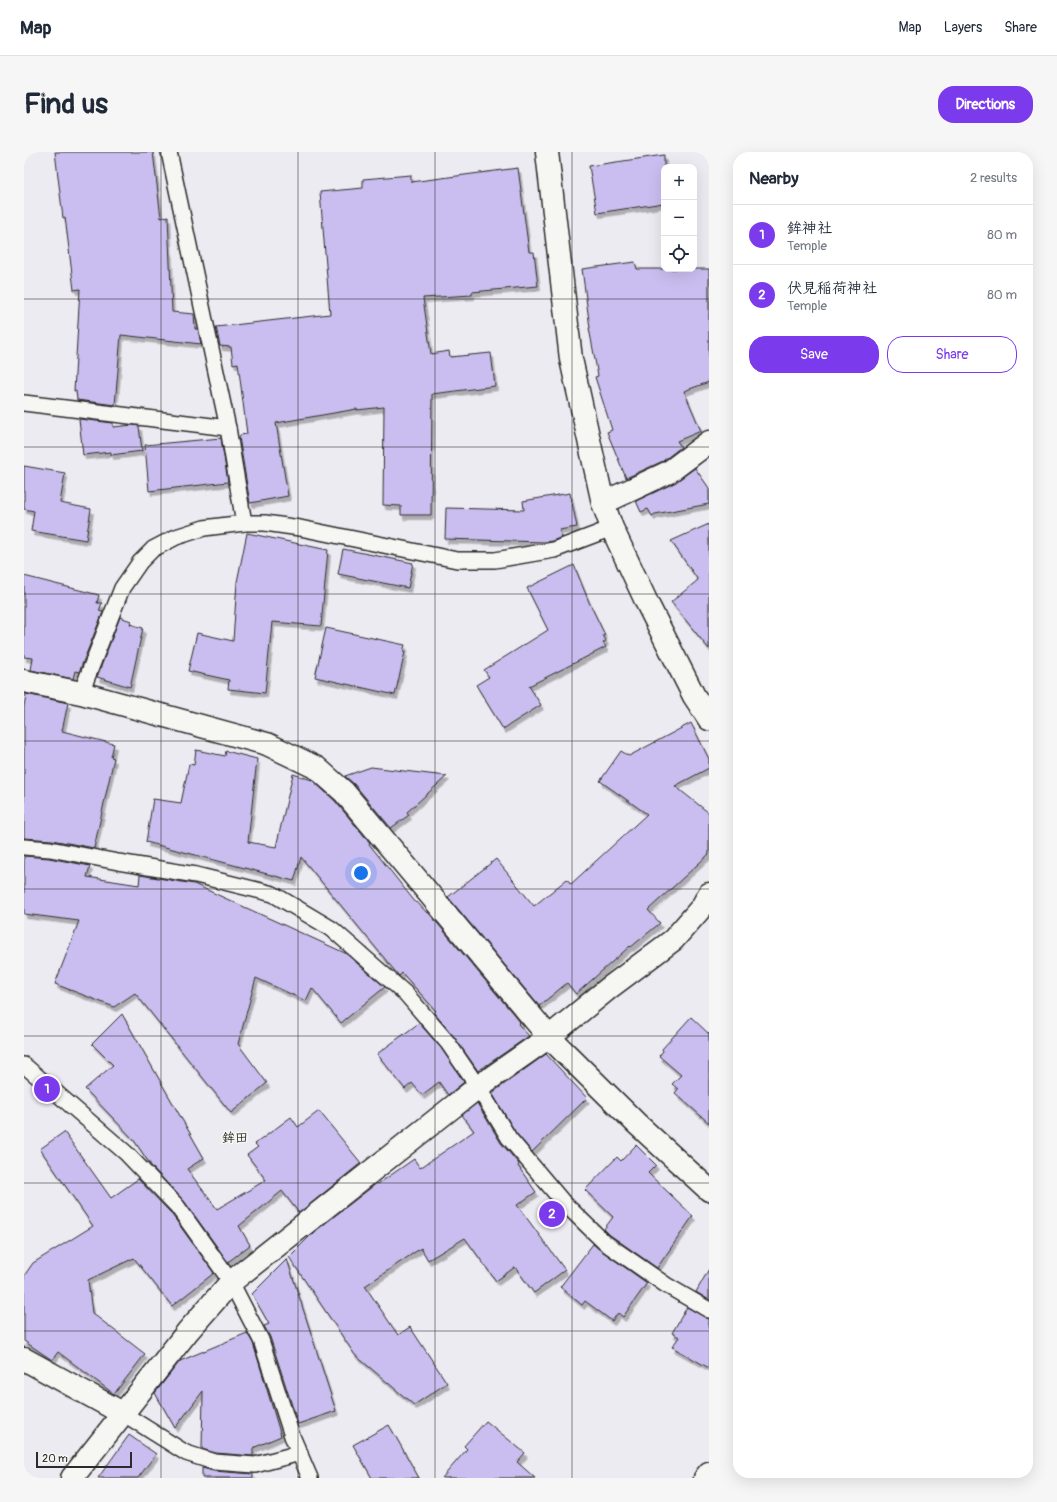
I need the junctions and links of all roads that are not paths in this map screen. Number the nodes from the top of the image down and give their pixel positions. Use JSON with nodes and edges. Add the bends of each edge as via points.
{"nodes":[{"id":1,"x":169,"y":152,"type":"edge"},
{"id":2,"x":547,"y":152,"type":"edge"},
{"id":3,"x":24,"y":403,"type":"edge"},
{"id":4,"x":228,"y":428,"type":"junction"},
{"id":5,"x":709,"y":442,"type":"edge"},
{"id":6,"x":603,"y":503,"type":"junction"},
{"id":7,"x":244,"y":523,"type":"junction"},
{"id":8,"x":612,"y":528,"type":"junction"},
{"id":9,"x":24,"y":681,"type":"edge"},
{"id":10,"x":81,"y":693,"type":"junction"},
{"id":11,"x":709,"y":719,"type":"edge"},
{"id":12,"x":24,"y":847,"type":"edge"},
{"id":13,"x":709,"y":894,"type":"edge"},
{"id":14,"x":549,"y":1037,"type":"junction"},
{"id":15,"x":24,"y":1065,"type":"edge"},
{"id":16,"x":478,"y":1087,"type":"junction"},
{"id":17,"x":709,"y":1190,"type":"edge"},
{"id":18,"x":231,"y":1282,"type":"junction"},
{"id":19,"x":709,"y":1310,"type":"edge"},
{"id":20,"x":24,"y":1359,"type":"edge"},
{"id":21,"x":124,"y":1414,"type":"junction"},
{"id":22,"x":300,"y":1453,"type":"junction"},
{"id":23,"x":709,"y":1473,"type":"edge"},
{"id":24,"x":72,"y":1478,"type":"edge"},
{"id":25,"x":310,"y":1478,"type":"edge"},
{"id":26,"x":705,"y":1478,"type":"edge"}],
"edges":[{"from":1,"to":4,"type":"lane"},
{"from":2,"to":6,"type":"street","via":[[571,359]]},
{"from":3,"to":4,"type":"lane"},
{"from":4,"to":7,"type":"lane"},
{"from":5,"to":6,"type":"street","via":[[669,472]]},
{"from":6,"to":8,"type":"street"},
{"from":7,"to":8,"type":"lane","via":[[300,528],[457,560],[495,560],[554,550]]},
{"from":7,"to":10,"type":"lane","via":[[204,528],[176,537],[153,549],[140,562],[122,588]]},
{"from":8,"to":11,"type":"street","via":[[694,696]]},
{"from":9,"to":10,"type":"street"},
{"from":10,"to":14,"type":"street","via":[[267,744],[317,768],[344,792]]},
{"from":12,"to":16,"type":"lane","via":[[50,849],[196,875],[273,894],[332,929],[406,994],[448,1043]]},
{"from":13,"to":14,"type":"street","via":[[702,907],[673,940]]},
{"from":14,"to":16,"type":"street"},
{"from":14,"to":17,"type":"street","via":[[636,1124]]},
{"from":15,"to":18,"type":"lane","via":[[126,1153],[177,1206]]},
{"from":16,"to":18,"type":"street"},
{"from":16,"to":19,"type":"lane","via":[[509,1138],[563,1202],[604,1242],[666,1285]]},
{"from":18,"to":21,"type":"street","via":[[188,1331]]},
{"from":18,"to":22,"type":"lane","via":[[261,1340],[292,1436]]},
{"from":20,"to":21,"type":"street"},
{"from":21,"to":22,"type":"lane","via":[[186,1453],[214,1462],[255,1465]]},
{"from":21,"to":24,"type":"street"},
{"from":22,"to":25,"type":"lane"},
{"from":23,"to":26,"type":"street"}]}
